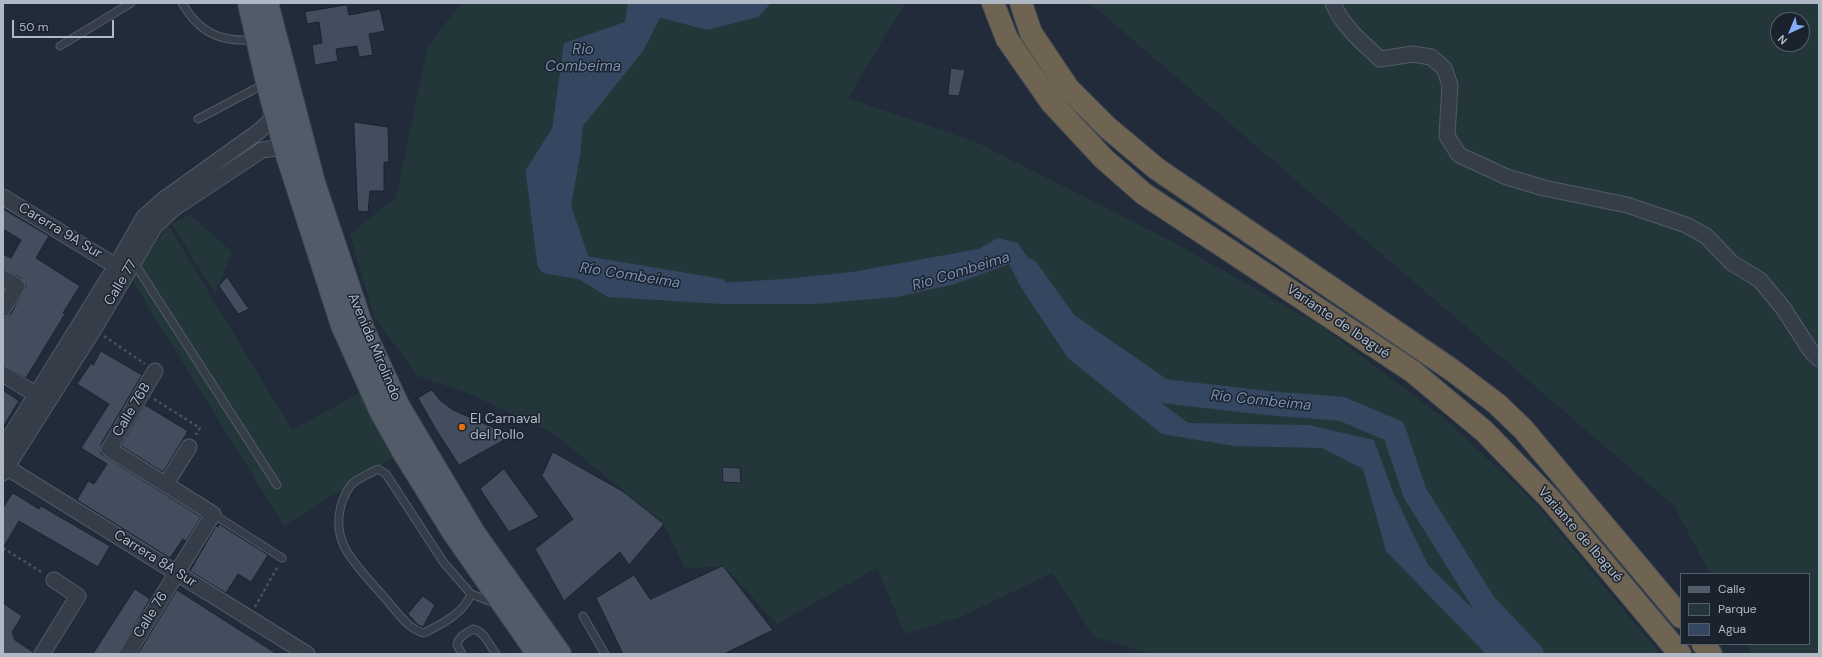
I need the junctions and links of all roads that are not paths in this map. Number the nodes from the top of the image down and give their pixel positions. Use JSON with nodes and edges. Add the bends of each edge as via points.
{"nodes":[{"id":1,"x":131,"y":3,"type":"edge"},
{"id":2,"x":182,"y":3,"type":"edge"},
{"id":3,"x":249,"y":3,"type":"edge"},
{"id":4,"x":267,"y":3,"type":"edge"},
{"id":5,"x":992,"y":3,"type":"edge"},
{"id":6,"x":1021,"y":3,"type":"edge"},
{"id":7,"x":1333,"y":3,"type":"edge"},
{"id":8,"x":258,"y":40,"type":"junction"},
{"id":9,"x":60,"y":46,"type":"dead end"},
{"id":10,"x":268,"y":82,"type":"junction"},
{"id":11,"x":275,"y":109,"type":"junction"},
{"id":12,"x":198,"y":119,"type":"dead end"},
{"id":13,"x":286,"y":152,"type":"junction"},
{"id":14,"x":3,"y":197,"type":"edge"},
{"id":15,"x":124,"y":260,"type":"junction"},
{"id":16,"x":3,"y":278,"type":"edge"},
{"id":17,"x":3,"y":309,"type":"edge"},
{"id":18,"x":1819,"y":359,"type":"edge"},
{"id":19,"x":155,"y":371,"type":"road end"},
{"id":20,"x":3,"y":374,"type":"edge"},
{"id":21,"x":42,"y":398,"type":"junction"},
{"id":22,"x":189,"y":447,"type":"dead end"},
{"id":23,"x":3,"y":448,"type":"edge"},
{"id":24,"x":4,"y":468,"type":"edge"},
{"id":25,"x":166,"y":484,"type":"junction"},
{"id":26,"x":276,"y":485,"type":"dead end"},
{"id":27,"x":213,"y":514,"type":"junction"},
{"id":28,"x":282,"y":558,"type":"road end"},
{"id":29,"x":177,"y":573,"type":"junction"},
{"id":30,"x":54,"y":580,"type":"road end"},
{"id":31,"x":470,"y":594,"type":"junction"},
{"id":32,"x":503,"y":605,"type":"junction"},
{"id":33,"x":583,"y":616,"type":"dead end"},
{"id":34,"x":1680,"y":616,"type":"edge"},
{"id":35,"x":1704,"y":645,"type":"edge"},
{"id":36,"x":1674,"y":647,"type":"edge"},
{"id":37,"x":42,"y":654,"type":"edge"},
{"id":38,"x":127,"y":654,"type":"edge"},
{"id":39,"x":307,"y":654,"type":"edge"},
{"id":40,"x":462,"y":654,"type":"edge"},
{"id":41,"x":496,"y":654,"type":"edge"},
{"id":42,"x":538,"y":654,"type":"edge"},
{"id":43,"x":560,"y":654,"type":"edge"},
{"id":44,"x":605,"y":654,"type":"edge"},
{"id":45,"x":1711,"y":654,"type":"edge"}],
"edges":[{"from":1,"to":9,"type":"lane"},
{"from":2,"to":8,"type":"lane","via":[[195,22],[215,36],[235,41]]},
{"from":3,"to":8,"type":"main road","name":"Avenida Mirolindo"},
{"from":4,"to":43,"type":"main road","name":"Avenida Mirolindo","via":[[314,183],[363,329],[398,407],[474,533]]},
{"from":5,"to":36,"type":"highway","name":"Variante de Ibagué","via":[[1007,38],[1051,102],[1104,159],[1150,198],[1412,371],[1484,431],[1550,499]]},
{"from":6,"to":34,"type":"highway","name":"Variante de Ibagué","via":[[1031,33],[1068,88],[1108,128],[1157,169],[1452,370],[1497,404],[1523,429]]},
{"from":7,"to":18,"type":"street","via":[[1338,16],[1362,43],[1380,58],[1413,54],[1432,57],[1444,68],[1450,85],[1447,136],[1458,154],[1507,177],[1544,188],[1627,205],[1699,232],[1732,263],[1760,280],[1783,308],[1811,352]]},
{"from":8,"to":10,"type":"main road","name":"Avenida Mirolindo"},
{"from":10,"to":11,"type":"main road","name":"Avenida Mirolindo"},
{"from":10,"to":12,"type":"lane"},
{"from":11,"to":13,"type":"main road","name":"Avenida Mirolindo"},
{"from":11,"to":15,"type":"street","name":"Calle 77","via":[[270,122],[258,132],[163,200],[144,217]]},
{"from":13,"to":15,"type":"street","name":"Calle 77","via":[[276,148],[262,150],[173,209]]},
{"from":13,"to":32,"type":"main road","name":"Avenida Mirolindo","via":[[342,325],[381,412],[453,532]]},
{"from":14,"to":15,"type":"street","name":"Carerra 9A Sur"},
{"from":15,"to":21,"type":"street","name":"Calle 77"},
{"from":15,"to":21,"type":"street","name":"Calle 77","via":[[94,329]]},
{"from":15,"to":26,"type":"lane"},
{"from":16,"to":17,"type":"street","via":[[16,286]]},
{"from":19,"to":25,"type":"street","name":"Calle 76B","via":[[109,448]]},
{"from":20,"to":21,"type":"street"},
{"from":21,"to":23,"type":"street","name":"Calle 77"},
{"from":21,"to":24,"type":"street","name":"Calle 77"},
{"from":22,"to":25,"type":"street"},
{"from":24,"to":29,"type":"street","name":"Carrera 8A Sur"},
{"from":25,"to":27,"type":"street"},
{"from":27,"to":28,"type":"lane"},
{"from":27,"to":29,"type":"street","name":"Calle 76"},
{"from":29,"to":38,"type":"street","name":"Calle 76"},
{"from":29,"to":39,"type":"street","name":"Carrera 8A Sur"},
{"from":30,"to":37,"type":"street","via":[[78,596]]},
{"from":31,"to":31,"type":"lane","via":[[444,564],[386,474],[378,470],[351,484],[338,518],[344,546],[364,574],[408,624],[418,632],[424,633],[463,608]]},
{"from":31,"to":32,"type":"lane"},
{"from":32,"to":42,"type":"main road","name":"Avenida Mirolindo"},
{"from":33,"to":44,"type":"lane"},
{"from":35,"to":45,"type":"highway"},
{"from":40,"to":41,"type":"lane","via":[[457,645],[458,641],[474,629],[482,634]]}]}
